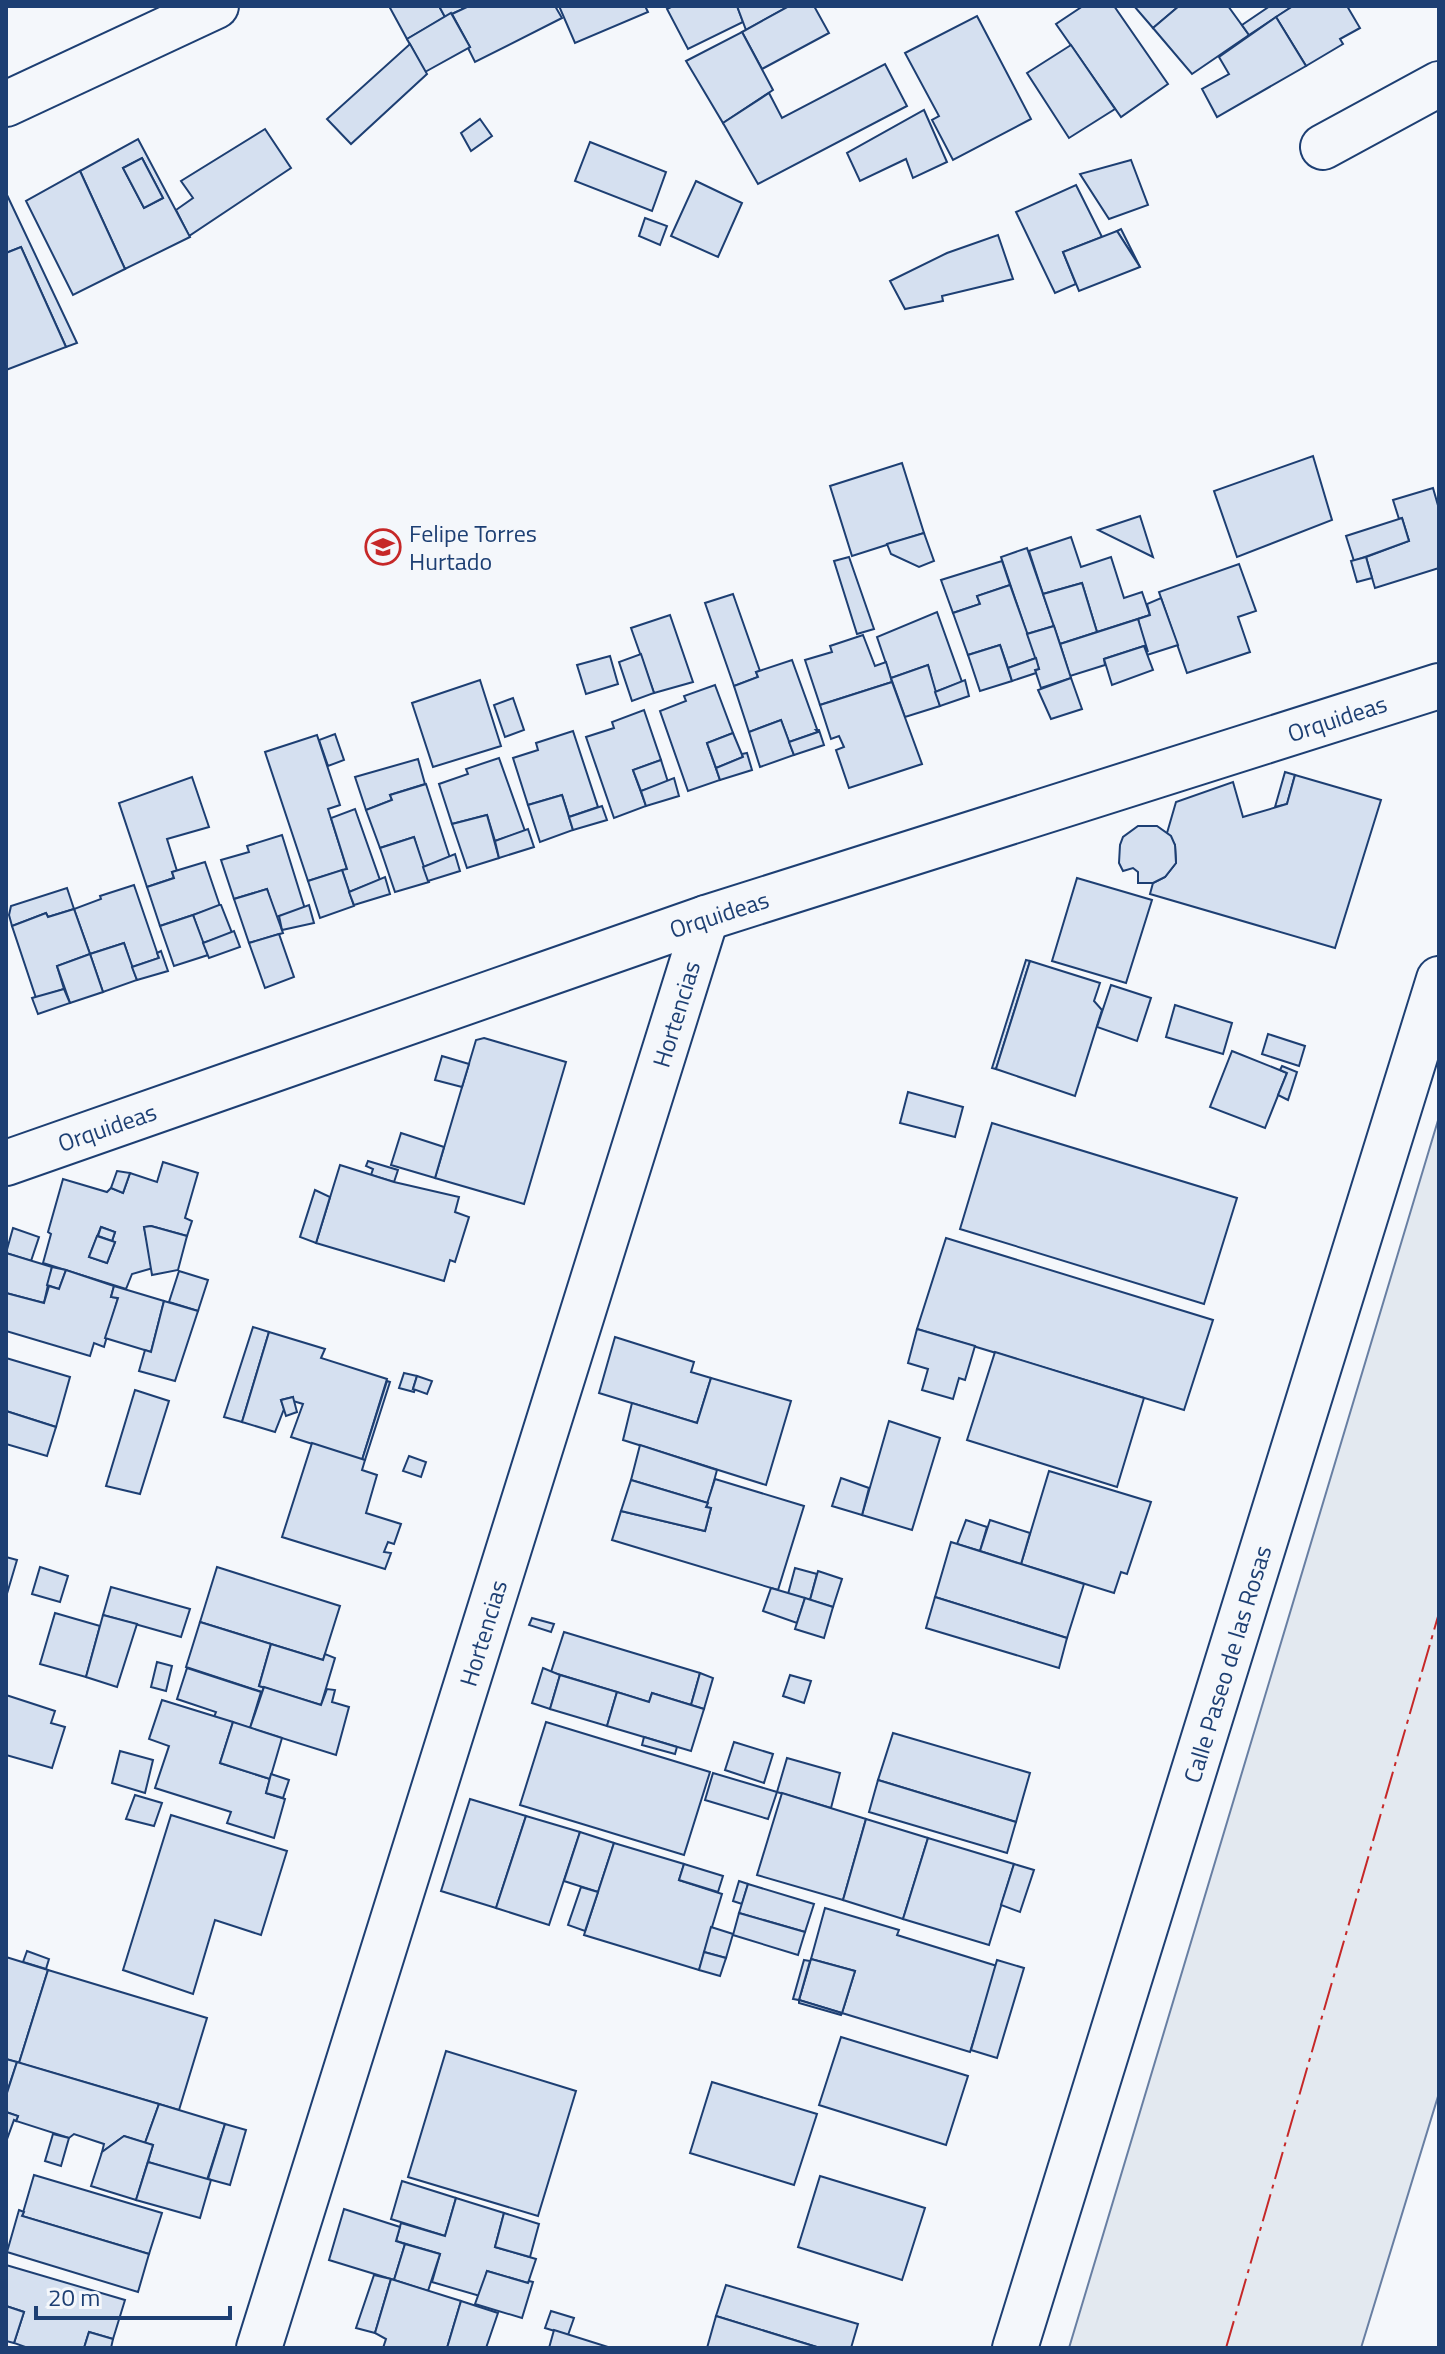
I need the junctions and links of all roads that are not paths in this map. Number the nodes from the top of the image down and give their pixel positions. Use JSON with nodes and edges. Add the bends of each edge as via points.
{"nodes":[{"id":1,"x":216,"y":6,"type":"edge"},
{"id":2,"x":1439,"y":84,"type":"edge"},
{"id":3,"x":6,"y":104,"type":"edge"},
{"id":4,"x":1323,"y":147,"type":"dead end"},
{"id":5,"x":1439,"y":686,"type":"edge"},
{"id":6,"x":706,"y":918,"type":"junction"},
{"id":7,"x":1439,"y":979,"type":"edge"},
{"id":8,"x":6,"y":1163,"type":"edge"},
{"id":9,"x":259,"y":2348,"type":"edge"},
{"id":10,"x":1015,"y":2348,"type":"edge"}],
"edges":[{"from":1,"to":3,"type":"street"},
{"from":2,"to":4,"type":"street"},
{"from":5,"to":6,"type":"street","name":"Orquideas"},
{"from":6,"to":8,"type":"street","name":"Orquideas"},
{"from":6,"to":9,"type":"street","name":"Hortencias"},
{"from":7,"to":10,"type":"street","name":"Calle Paseo de las Rosas"}]}
